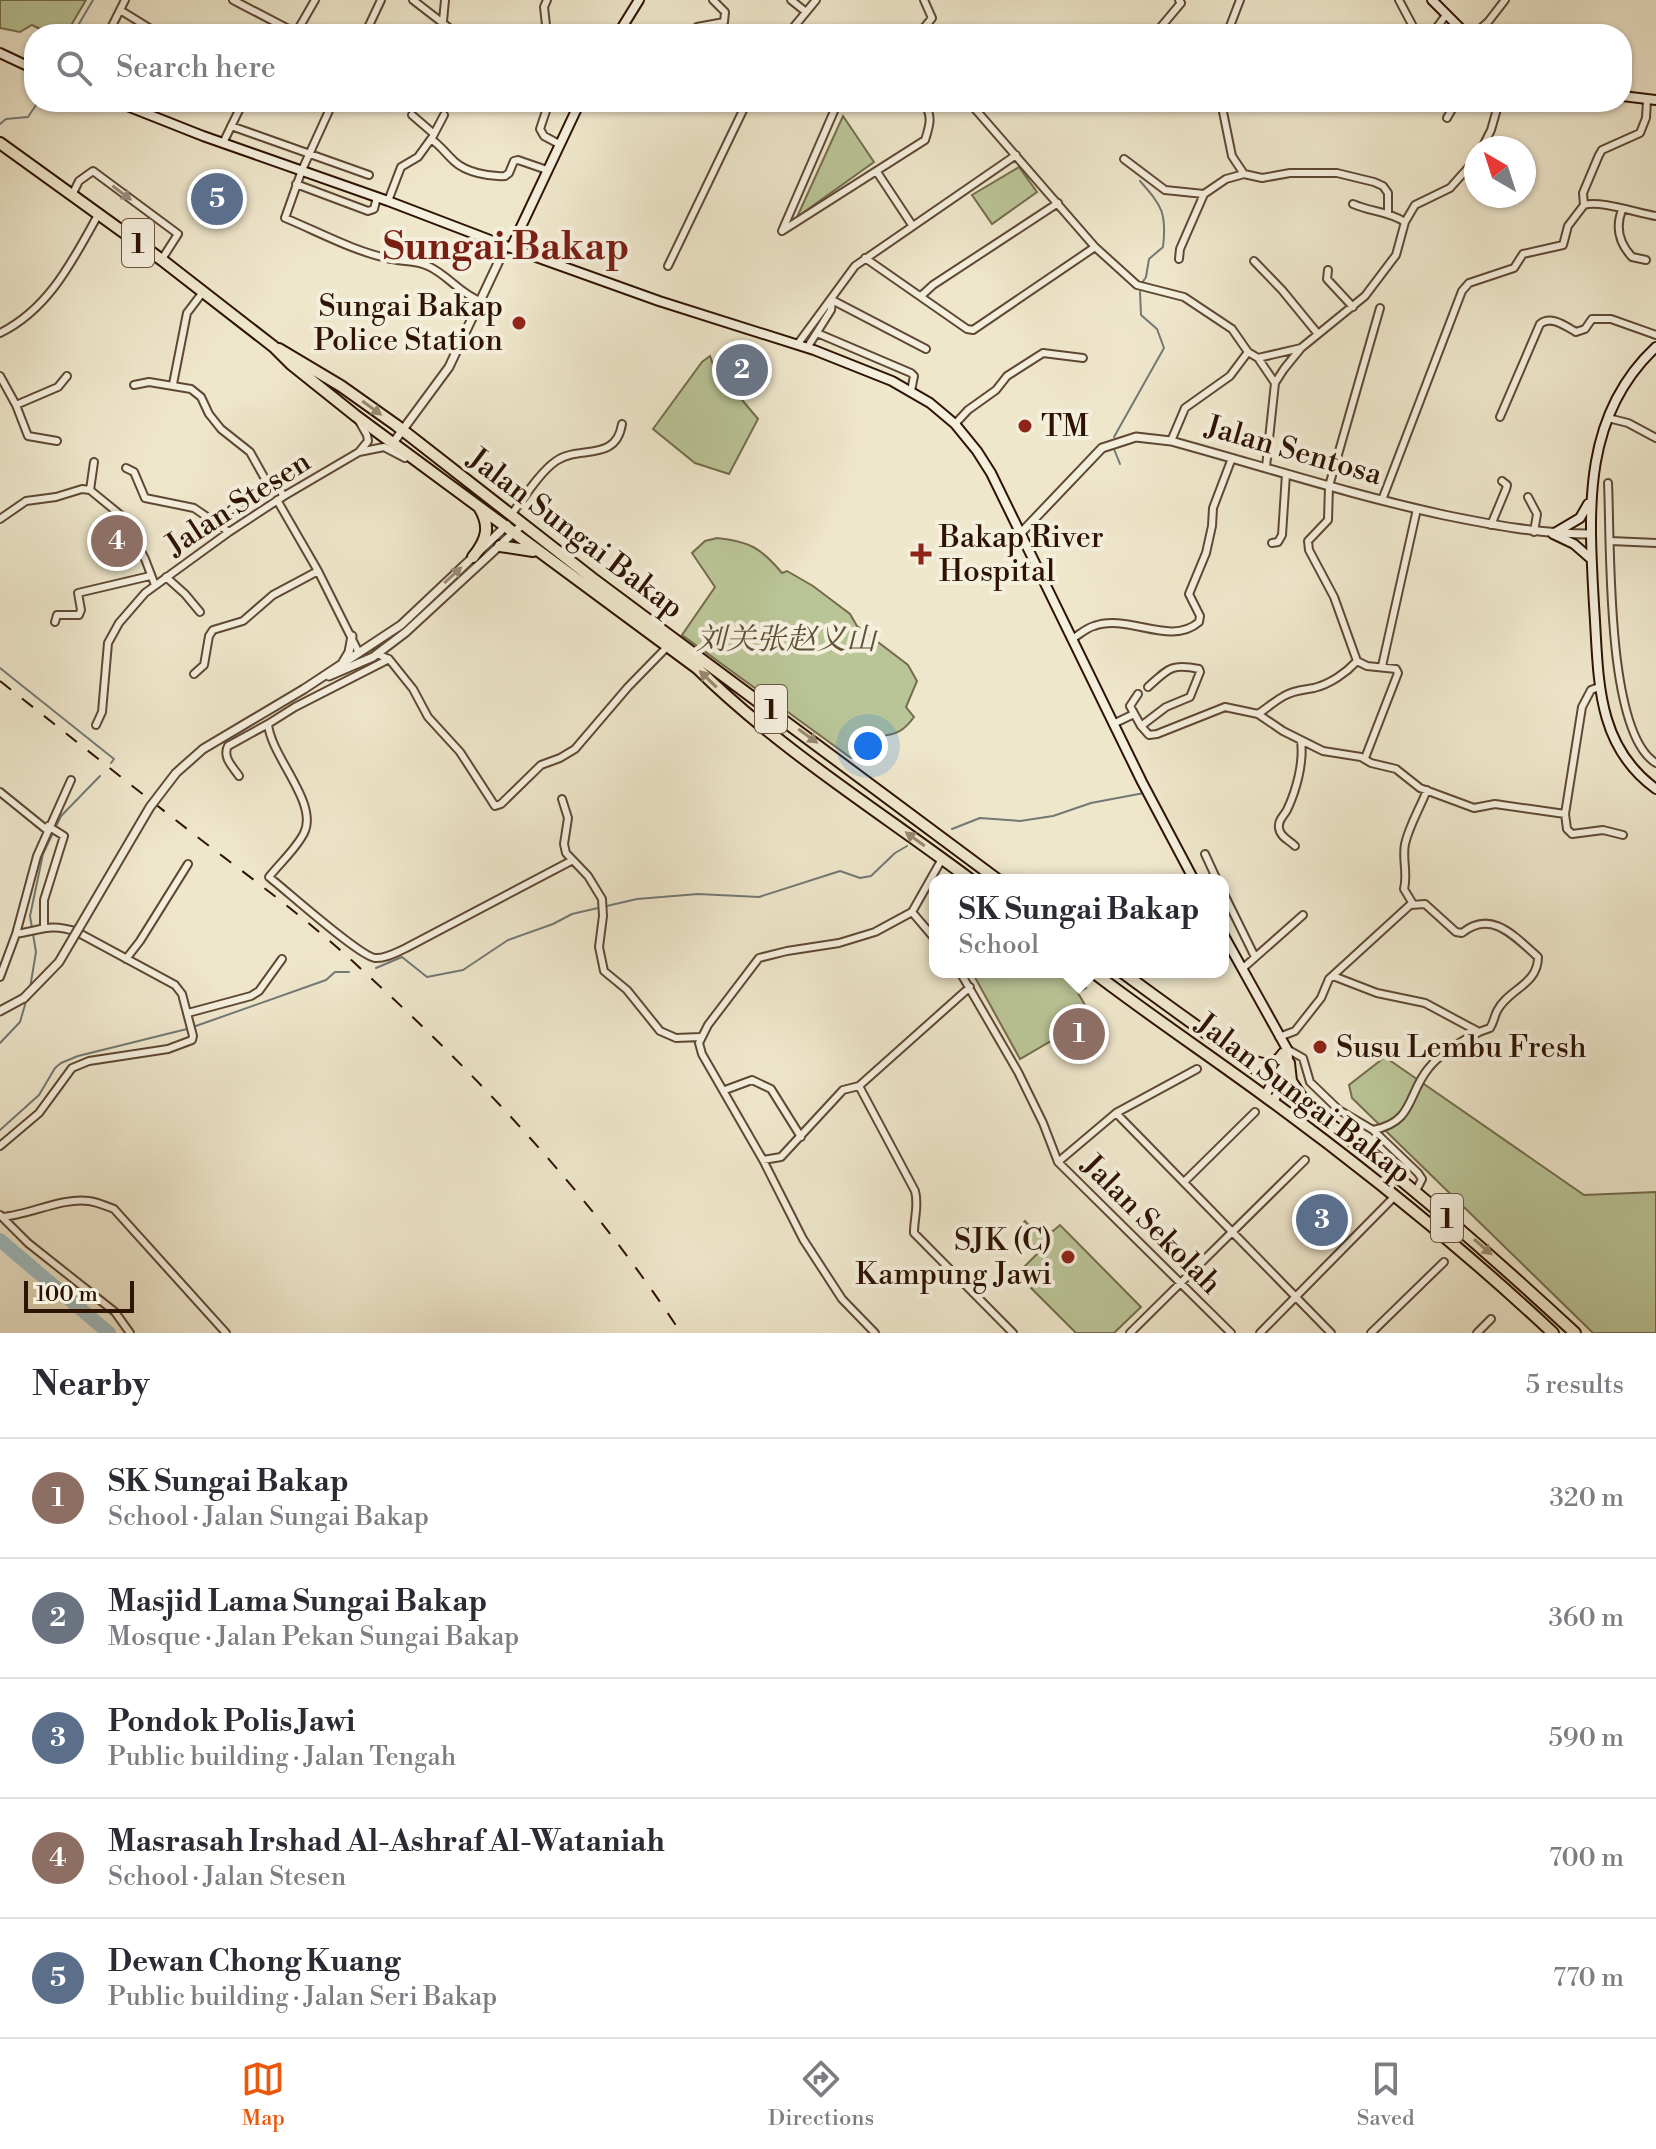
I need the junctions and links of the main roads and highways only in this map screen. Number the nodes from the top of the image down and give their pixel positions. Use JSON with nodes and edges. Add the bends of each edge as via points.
{"nodes":[{"id":1,"x":639,"y":0,"type":"edge"},
{"id":2,"x":1432,"y":0,"type":"edge"},
{"id":3,"x":624,"y":24,"type":"edge"},
{"id":4,"x":1455,"y":24,"type":"edge"},
{"id":5,"x":0,"y":53,"type":"edge"},
{"id":6,"x":24,"y":64,"type":"edge"},
{"id":7,"x":143,"y":112,"type":"edge"},
{"id":8,"x":575,"y":112,"type":"edge"},
{"id":9,"x":0,"y":143,"type":"edge"},
{"id":10,"x":508,"y":247,"type":"junction"},
{"id":11,"x":1656,"y":347,"type":"edge"},
{"id":12,"x":301,"y":366,"type":"junction"},
{"id":13,"x":1590,"y":499,"type":"junction"},
{"id":14,"x":478,"y":506,"type":"junction"},
{"id":15,"x":514,"y":523,"type":"junction"},
{"id":16,"x":500,"y":546,"type":"road end"},
{"id":17,"x":546,"y":556,"type":"junction"},
{"id":18,"x":473,"y":557,"type":"road end"},
{"id":19,"x":1590,"y":559,"type":"junction"},
{"id":20,"x":1656,"y":789,"type":"edge"},
{"id":21,"x":963,"y":874,"type":"edge"},
{"id":22,"x":990,"y":874,"type":"edge"},
{"id":23,"x":1191,"y":874,"type":"edge"},
{"id":24,"x":1229,"y":945,"type":"edge"},
{"id":25,"x":1101,"y":978,"type":"edge"},
{"id":26,"x":1130,"y":978,"type":"edge"},
{"id":27,"x":1229,"y":1052,"type":"junction"},
{"id":28,"x":1286,"y":1055,"type":"junction"},
{"id":29,"x":1277,"y":1085,"type":"junction"},
{"id":30,"x":1269,"y":1099,"type":"junction"},
{"id":31,"x":1313,"y":1111,"type":"junction"},
{"id":32,"x":1553,"y":1333,"type":"edge"},
{"id":33,"x":1575,"y":1333,"type":"edge"}],
"edges":[{"from":1,"to":3,"type":"main road"},
{"from":2,"to":4,"type":"main road"},
{"from":5,"to":6,"type":"main road"},
{"from":7,"to":10,"type":"main road"},
{"from":8,"to":10,"type":"main road"},
{"from":9,"to":12,"type":"highway","name":"Jalan Sungai Bakap","number":"1"},
{"from":10,"to":23,"type":"main road","via":[[840,360],[911,391],[955,424],[991,473]]},
{"from":11,"to":13,"type":"main road","via":[[1628,378],[1608,418]]},
{"from":12,"to":14,"type":"highway","name":"Jalan Sungai Bakap","number":"1","via":[[356,416]]},
{"from":12,"to":15,"type":"highway","name":"Jalan Sungai Bakap","number":"1","one_way":true,"via":[[325,376],[402,431]]},
{"from":13,"to":19,"type":"main road"},
{"from":13,"to":19,"type":"main road","via":[[1580,518],[1553,534]]},
{"from":14,"to":15,"type":"highway","name":"Jalan Sungai Bakap","number":"1"},
{"from":14,"to":18,"type":"highway","via":[[487,532]]},
{"from":15,"to":17,"type":"highway","name":"Jalan Sungai Bakap","number":"1"},
{"from":15,"to":22,"type":"highway","name":"Jalan Sungai Bakap","number":"1","one_way":true},
{"from":16,"to":17,"type":"highway"},
{"from":21,"to":17,"type":"highway","name":"Jalan Sungai Bakap","number":"1","one_way":true,"via":[[767,731],[697,668]]},
{"from":19,"to":20,"type":"main road","via":[[1599,687],[1612,737],[1627,764]]},
{"from":24,"to":28,"type":"main road"},
{"from":25,"to":30,"type":"highway","name":"Jalan Sungai Bakap","number":"1"},
{"from":26,"to":27,"type":"highway","name":"Jalan Sungai Bakap","number":"1"},
{"from":27,"to":28,"type":"highway","via":[[1265,1065]]},
{"from":27,"to":29,"type":"highway","name":"Jalan Sungai Bakap","number":"1"},
{"from":28,"to":29,"type":"main road"},
{"from":28,"to":31,"type":"highway","via":[[1293,1087]]},
{"from":29,"to":30,"type":"main road"},
{"from":29,"to":31,"type":"highway","name":"Jalan Sungai Bakap","number":"1"},
{"from":30,"to":32,"type":"highway","name":"Jalan Sungai Bakap","number":"1","via":[[1475,1261]]},
{"from":31,"to":33,"type":"highway","name":"Jalan Sungai Bakap","number":"1","one_way":true,"via":[[1488,1251]]}]}
